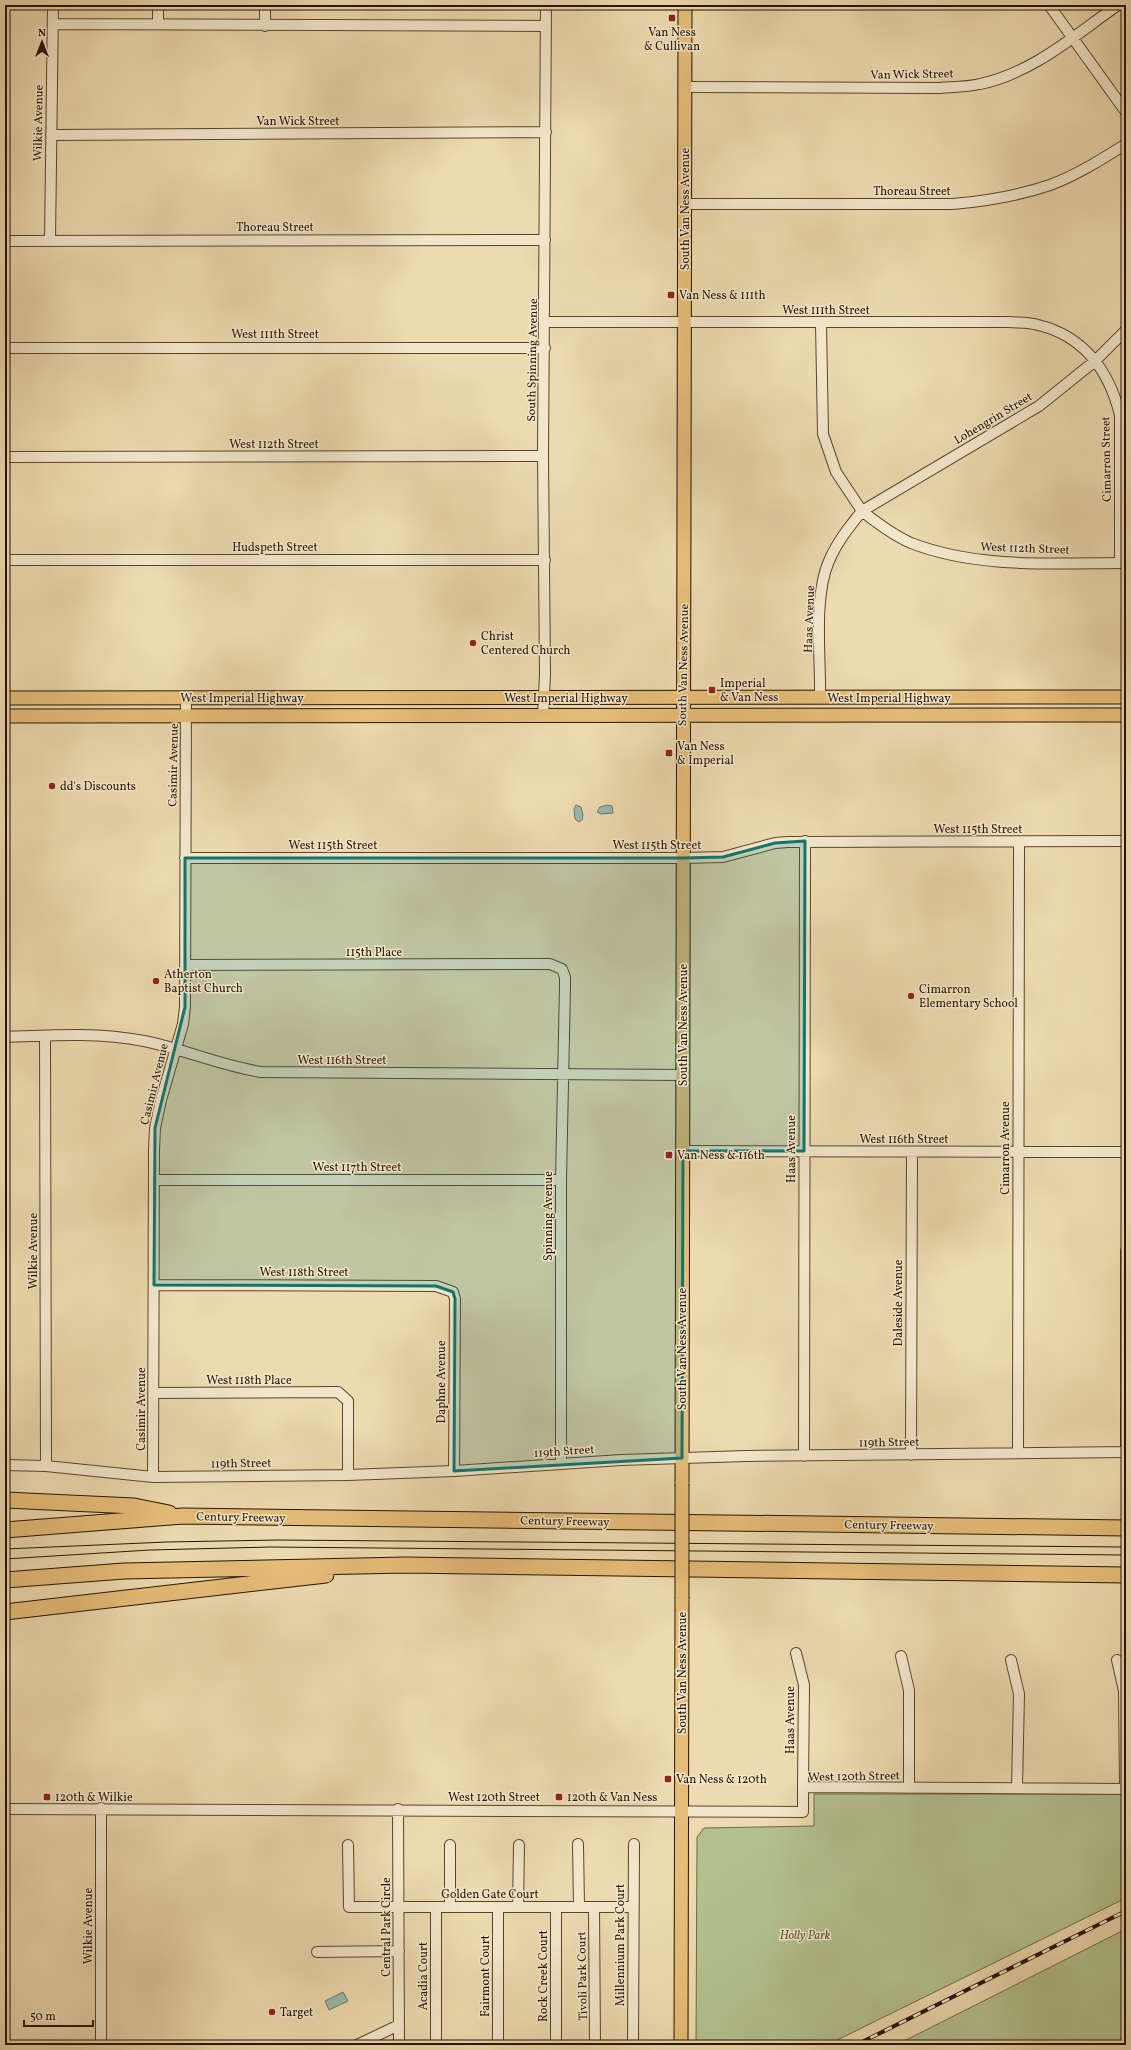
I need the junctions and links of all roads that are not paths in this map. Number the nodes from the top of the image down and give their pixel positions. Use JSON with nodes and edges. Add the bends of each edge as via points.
{"nodes":[{"id":1,"x":53,"y":5,"type":"edge"},
{"id":2,"x":158,"y":5,"type":"edge"},
{"id":3,"x":265,"y":5,"type":"edge"},
{"id":4,"x":546,"y":5,"type":"edge"},
{"id":5,"x":685,"y":5,"type":"edge"},
{"id":6,"x":1049,"y":5,"type":"edge"},
{"id":7,"x":1118,"y":5,"type":"edge"},
{"id":8,"x":53,"y":24,"type":"junction"},
{"id":9,"x":158,"y":24,"type":"junction"},
{"id":10,"x":265,"y":26,"type":"junction"},
{"id":11,"x":546,"y":26,"type":"junction"},
{"id":12,"x":1072,"y":38,"type":"junction"},
{"id":13,"x":685,"y":86,"type":"junction"},
{"id":14,"x":1126,"y":112,"type":"edge"},
{"id":15,"x":546,"y":132,"type":"junction"},
{"id":16,"x":51,"y":135,"type":"junction"},
{"id":17,"x":1126,"y":144,"type":"edge"},
{"id":18,"x":685,"y":204,"type":"junction"},
{"id":19,"x":546,"y":240,"type":"junction"},
{"id":20,"x":5,"y":241,"type":"edge"},
{"id":21,"x":50,"y":241,"type":"junction"},
{"id":22,"x":546,"y":322,"type":"junction"},
{"id":23,"x":684,"y":323,"type":"junction"},
{"id":24,"x":821,"y":323,"type":"junction"},
{"id":25,"x":1126,"y":330,"type":"edge"},
{"id":26,"x":5,"y":348,"type":"edge"},
{"id":27,"x":545,"y":348,"type":"junction"},
{"id":28,"x":1095,"y":361,"type":"junction"},
{"id":29,"x":544,"y":456,"type":"junction"},
{"id":30,"x":5,"y":457,"type":"edge"},
{"id":31,"x":862,"y":511,"type":"junction"},
{"id":32,"x":5,"y":560,"type":"edge"},
{"id":33,"x":545,"y":560,"type":"junction"},
{"id":34,"x":1123,"y":563,"type":"edge"},
{"id":35,"x":1126,"y":697,"type":"edge"},
{"id":36,"x":5,"y":698,"type":"edge"},
{"id":37,"x":186,"y":698,"type":"junction"},
{"id":38,"x":544,"y":698,"type":"junction"},
{"id":39,"x":684,"y":698,"type":"junction"},
{"id":40,"x":820,"y":698,"type":"junction"},
{"id":41,"x":682,"y":715,"type":"junction"},
{"id":42,"x":1126,"y":715,"type":"edge"},
{"id":43,"x":5,"y":716,"type":"edge"},
{"id":44,"x":186,"y":716,"type":"junction"},
{"id":45,"x":544,"y":716,"type":"junction"},
{"id":46,"x":805,"y":841,"type":"junction"},
{"id":47,"x":1126,"y":841,"type":"edge"},
{"id":48,"x":1019,"y":842,"type":"junction"},
{"id":49,"x":185,"y":858,"type":"junction"},
{"id":50,"x":682,"y":858,"type":"junction"},
{"id":51,"x":185,"y":965,"type":"junction"},
{"id":52,"x":562,"y":969,"type":"joint"},
{"id":53,"x":5,"y":1036,"type":"edge"},
{"id":54,"x":45,"y":1036,"type":"junction"},
{"id":55,"x":175,"y":1050,"type":"junction"},
{"id":56,"x":562,"y":1074,"type":"junction"},
{"id":57,"x":682,"y":1074,"type":"junction"},
{"id":58,"x":682,"y":1151,"type":"junction"},
{"id":59,"x":804,"y":1151,"type":"junction"},
{"id":60,"x":912,"y":1152,"type":"junction"},
{"id":61,"x":1018,"y":1152,"type":"junction"},
{"id":62,"x":1126,"y":1152,"type":"edge"},
{"id":63,"x":154,"y":1180,"type":"junction"},
{"id":64,"x":561,"y":1180,"type":"junction"},
{"id":65,"x":1126,"y":1251,"type":"edge"},
{"id":66,"x":154,"y":1285,"type":"junction"},
{"id":67,"x":453,"y":1292,"type":"joint"},
{"id":68,"x":154,"y":1393,"type":"junction"},
{"id":69,"x":1126,"y":1452,"type":"edge"},
{"id":70,"x":1018,"y":1453,"type":"junction"},
{"id":71,"x":911,"y":1455,"type":"junction"},
{"id":72,"x":804,"y":1456,"type":"junction"},
{"id":73,"x":682,"y":1458,"type":"junction"},
{"id":74,"x":562,"y":1464,"type":"junction"},
{"id":75,"x":5,"y":1465,"type":"edge"},
{"id":76,"x":46,"y":1466,"type":"junction"},
{"id":77,"x":454,"y":1472,"type":"junction"},
{"id":78,"x":348,"y":1475,"type":"junction"},
{"id":79,"x":153,"y":1477,"type":"junction"},
{"id":80,"x":5,"y":1500,"type":"edge"},
{"id":81,"x":183,"y":1516,"type":"junction"},
{"id":82,"x":1126,"y":1528,"type":"edge"},
{"id":83,"x":5,"y":1530,"type":"edge"},
{"id":84,"x":405,"y":1566,"type":"junction"},
{"id":85,"x":1126,"y":1575,"type":"edge"},
{"id":86,"x":5,"y":1580,"type":"edge"},
{"id":87,"x":5,"y":1612,"type":"edge"},
{"id":88,"x":796,"y":1653,"type":"dead end"},
{"id":89,"x":902,"y":1656,"type":"dead end"},
{"id":90,"x":1011,"y":1660,"type":"dead end"},
{"id":91,"x":1117,"y":1660,"type":"dead end"},
{"id":92,"x":803,"y":1787,"type":"junction"},
{"id":93,"x":910,"y":1788,"type":"junction"},
{"id":94,"x":1017,"y":1788,"type":"junction"},
{"id":95,"x":1125,"y":1789,"type":"edge"},
{"id":96,"x":101,"y":1808,"type":"junction"},
{"id":97,"x":5,"y":1809,"type":"edge"},
{"id":98,"x":398,"y":1809,"type":"junction"},
{"id":99,"x":681,"y":1811,"type":"junction"},
{"id":100,"x":578,"y":1844,"type":"dead end"},
{"id":101,"x":634,"y":1844,"type":"dead end"},
{"id":102,"x":348,"y":1845,"type":"dead end"},
{"id":103,"x":450,"y":1846,"type":"dead end"},
{"id":104,"x":519,"y":1846,"type":"dead end"},
{"id":105,"x":398,"y":1907,"type":"junction"},
{"id":106,"x":436,"y":1907,"type":"junction"},
{"id":107,"x":450,"y":1907,"type":"junction"},
{"id":108,"x":498,"y":1907,"type":"junction"},
{"id":109,"x":518,"y":1907,"type":"junction"},
{"id":110,"x":556,"y":1907,"type":"junction"},
{"id":111,"x":579,"y":1907,"type":"junction"},
{"id":112,"x":594,"y":1907,"type":"junction"},
{"id":113,"x":632,"y":1907,"type":"junction"},
{"id":114,"x":399,"y":1951,"type":"junction"},
{"id":115,"x":317,"y":1952,"type":"dead end"},
{"id":116,"x":398,"y":2025,"type":"junction"},
{"id":117,"x":101,"y":2045,"type":"edge"},
{"id":118,"x":357,"y":2045,"type":"edge"},
{"id":119,"x":399,"y":2045,"type":"edge"},
{"id":120,"x":436,"y":2045,"type":"edge"},
{"id":121,"x":498,"y":2045,"type":"edge"},
{"id":122,"x":556,"y":2045,"type":"edge"},
{"id":123,"x":595,"y":2045,"type":"edge"},
{"id":124,"x":633,"y":2045,"type":"edge"},
{"id":125,"x":681,"y":2045,"type":"edge"}],
"edges":[{"from":1,"to":8,"type":"street","name":"Wilkie Avenue"},
{"from":2,"to":9,"type":"street"},
{"from":3,"to":10,"type":"street"},
{"from":4,"to":11,"type":"street","name":"South Spinning Avenue"},
{"from":5,"to":13,"type":"main road","name":"South Van Ness Avenue"},
{"from":6,"to":12,"type":"street"},
{"from":7,"to":12,"type":"street","name":"Van Wick Street"},
{"from":8,"to":9,"type":"street"},
{"from":8,"to":16,"type":"street","name":"Wilkie Avenue"},
{"from":9,"to":10,"type":"street"},
{"from":10,"to":11,"type":"street"},
{"from":11,"to":15,"type":"street","name":"South Spinning Avenue"},
{"from":12,"to":13,"type":"street","name":"Van Wick Street","via":[[1039,61],[1010,75],[980,84],[940,88]]},
{"from":12,"to":14,"type":"street"},
{"from":13,"to":18,"type":"main road","name":"South Van Ness Avenue"},
{"from":15,"to":16,"type":"street","name":"Van Wick Street"},
{"from":15,"to":19,"type":"street","name":"South Spinning Avenue"},
{"from":16,"to":21,"type":"street","name":"Wilkie Avenue"},
{"from":17,"to":18,"type":"street","name":"Thoreau Street","via":[[1089,167],[1051,184],[981,201],[954,204]]},
{"from":18,"to":23,"type":"main road","name":"South Van Ness Avenue"},
{"from":19,"to":21,"type":"street","name":"Thoreau Street"},
{"from":19,"to":22,"type":"street","name":"South Spinning Avenue"},
{"from":20,"to":21,"type":"street","name":"Thoreau Street"},
{"from":22,"to":23,"type":"street","name":"West 111th Street"},
{"from":22,"to":27,"type":"street","name":"South Spinning Avenue"},
{"from":23,"to":24,"type":"street","name":"West 111th Street"},
{"from":23,"to":39,"type":"main road","name":"South Van Ness Avenue"},
{"from":24,"to":28,"type":"street","name":"West 111th Street","via":[[1037,324],[1059,331],[1079,343]]},
{"from":24,"to":31,"type":"street","via":[[823,434],[836,472]]},
{"from":25,"to":28,"type":"street","name":"Lohengrin Street"},
{"from":26,"to":27,"type":"street","name":"West 111th Street"},
{"from":27,"to":29,"type":"street","name":"South Spinning Avenue"},
{"from":28,"to":31,"type":"street","name":"Lohengrin Street","via":[[1039,406]]},
{"from":28,"to":34,"type":"street","name":"Cimarron Street","via":[[1107,378],[1120,415]]},
{"from":29,"to":30,"type":"street","name":"West 112th Street"},
{"from":29,"to":33,"type":"street","name":"South Spinning Avenue"},
{"from":31,"to":34,"type":"street","name":"West 112th Street","via":[[885,529],[910,542],[972,558],[1004,562]]},
{"from":31,"to":40,"type":"street","name":"Haas Avenue","via":[[835,547],[823,581],[820,605]]},
{"from":32,"to":33,"type":"street","name":"Hudspeth Street"},
{"from":33,"to":38,"type":"street","name":"South Spinning Avenue"},
{"from":35,"to":40,"type":"main road","name":"West Imperial Highway"},
{"from":36,"to":37,"type":"main road","name":"West Imperial Highway"},
{"from":37,"to":38,"type":"main road","name":"West Imperial Highway"},
{"from":37,"to":44,"type":"street","name":"Casimir Avenue"},
{"from":38,"to":39,"type":"main road","name":"West Imperial Highway"},
{"from":38,"to":45,"type":"street","name":"South Spinning Avenue"},
{"from":39,"to":40,"type":"main road","name":"West Imperial Highway"},
{"from":39,"to":41,"type":"main road","name":"South Van Ness Avenue"},
{"from":41,"to":42,"type":"main road","name":"West Imperial Highway"},
{"from":41,"to":45,"type":"main road","name":"West Imperial Highway"},
{"from":41,"to":50,"type":"main road","name":"South Van Ness Avenue"},
{"from":43,"to":44,"type":"main road","name":"West Imperial Highway"},
{"from":44,"to":45,"type":"main road","name":"West Imperial Highway"},
{"from":44,"to":49,"type":"street","name":"Casimir Avenue"},
{"from":46,"to":48,"type":"street","name":"West 115th Street"},
{"from":46,"to":50,"type":"street","name":"West 115th Street","via":[[775,843],[723,857]]},
{"from":46,"to":59,"type":"street","name":"Haas Avenue"},
{"from":47,"to":48,"type":"street","name":"West 115th Street"},
{"from":48,"to":61,"type":"street","name":"Cimarron Avenue"},
{"from":49,"to":50,"type":"street","name":"West 115th Street"},
{"from":49,"to":51,"type":"street","name":"Casimir Avenue"},
{"from":50,"to":57,"type":"main road","name":"South Van Ness Avenue"},
{"from":51,"to":52,"type":"street","name":"115th Place","via":[[550,964]]},
{"from":51,"to":55,"type":"street","name":"Casimir Avenue","via":[[183,1024]]},
{"from":52,"to":56,"type":"street","name":"Spinning Avenue","via":[[565,977]]},
{"from":53,"to":54,"type":"street","name":"West 116th Street"},
{"from":54,"to":55,"type":"street","name":"West 116th Street","via":[[120,1037]]},
{"from":54,"to":76,"type":"street","name":"Wilkie Avenue"},
{"from":55,"to":56,"type":"street","name":"West 116th Street","via":[[262,1072]]},
{"from":55,"to":63,"type":"street","name":"Casimir Avenue","via":[[155,1128]]},
{"from":56,"to":57,"type":"street","name":"West 116th Street"},
{"from":56,"to":64,"type":"street","name":"Spinning Avenue"},
{"from":57,"to":58,"type":"main road","name":"South Van Ness Avenue"},
{"from":58,"to":59,"type":"street","name":"West 116th Street"},
{"from":58,"to":73,"type":"main road","name":"South Van Ness Avenue"},
{"from":59,"to":60,"type":"street","name":"West 116th Street"},
{"from":59,"to":72,"type":"street","name":"Haas Avenue"},
{"from":60,"to":61,"type":"street","name":"West 116th Street"},
{"from":60,"to":71,"type":"street","name":"Daleside Avenue"},
{"from":61,"to":62,"type":"street","name":"West 116th Street"},
{"from":61,"to":70,"type":"street","name":"Cimarron Avenue"},
{"from":63,"to":64,"type":"street","name":"West 117th Street"},
{"from":63,"to":66,"type":"street","name":"Casimir Avenue"},
{"from":64,"to":74,"type":"street","name":"Spinning Avenue"},
{"from":65,"to":69,"type":"street"},
{"from":66,"to":67,"type":"street","name":"West 118th Street","via":[[436,1286]]},
{"from":66,"to":68,"type":"street","name":"Casimir Avenue"},
{"from":67,"to":77,"type":"street","name":"Daphne Avenue"},
{"from":68,"to":78,"type":"street","name":"West 118th Place","via":[[338,1392],[348,1401]]},
{"from":68,"to":79,"type":"street","name":"Casimir Avenue"},
{"from":69,"to":70,"type":"street","name":"119th Street"},
{"from":70,"to":71,"type":"street","name":"119th Street"},
{"from":71,"to":72,"type":"street","name":"119th Street"},
{"from":72,"to":73,"type":"street","name":"119th Street"},
{"from":73,"to":74,"type":"street","name":"119th Street"},
{"from":73,"to":99,"type":"main road","name":"South Van Ness Avenue","bridge":true},
{"from":74,"to":77,"type":"street","name":"119th Street"},
{"from":75,"to":76,"type":"street","name":"119th Street"},
{"from":76,"to":79,"type":"street","name":"119th Street"},
{"from":77,"to":78,"type":"street","name":"119th Street"},
{"from":78,"to":79,"type":"street","name":"119th Street"},
{"from":80,"to":81,"type":"highway","via":[[134,1506]]},
{"from":81,"to":82,"type":"highway","name":"Century Freeway"},
{"from":81,"to":83,"type":"highway","name":"Century Freeway"},
{"from":84,"to":85,"type":"highway"},
{"from":84,"to":86,"type":"highway","via":[[124,1571]]},
{"from":84,"to":87,"type":"highway"},
{"from":88,"to":92,"type":"street","name":"Haas Avenue","via":[[804,1685]]},
{"from":89,"to":93,"type":"street","via":[[909,1690]]},
{"from":90,"to":94,"type":"street","via":[[1019,1694]]},
{"from":91,"to":95,"type":"street","via":[[1124,1691]]},
{"from":92,"to":93,"type":"street","name":"West 120th Street"},
{"from":92,"to":99,"type":"street","name":"West 120th Street","via":[[803,1812]]},
{"from":93,"to":94,"type":"street","name":"West 120th Street"},
{"from":94,"to":95,"type":"street","name":"West 120th Street"},
{"from":96,"to":97,"type":"street","name":"West 120th Street"},
{"from":96,"to":98,"type":"street","name":"West 120th Street"},
{"from":96,"to":117,"type":"street","name":"Wilkie Avenue"},
{"from":98,"to":99,"type":"street","name":"West 120th Street"},
{"from":98,"to":105,"type":"street","name":"Central Park Circle"},
{"from":99,"to":125,"type":"main road","name":"South Van Ness Avenue"},
{"from":100,"to":111,"type":"street"},
{"from":101,"to":113,"type":"street","name":"Millennium Park Court"},
{"from":102,"to":105,"type":"street","name":"Golden Gate Court","via":[[349,1907]]},
{"from":103,"to":107,"type":"street"},
{"from":104,"to":109,"type":"street"},
{"from":105,"to":106,"type":"street","name":"Golden Gate Court"},
{"from":105,"to":114,"type":"street","name":"Central Park Circle"},
{"from":106,"to":107,"type":"street","name":"Golden Gate Court"},
{"from":106,"to":120,"type":"street","name":"Acadia Court"},
{"from":107,"to":108,"type":"street","name":"Golden Gate Court"},
{"from":108,"to":109,"type":"street","name":"Golden Gate Court"},
{"from":108,"to":121,"type":"street","name":"Fairmont Court"},
{"from":109,"to":110,"type":"street","name":"Golden Gate Court"},
{"from":110,"to":111,"type":"street","name":"Golden Gate Court"},
{"from":110,"to":122,"type":"street","name":"Rock Creek Court"},
{"from":111,"to":112,"type":"street","name":"Golden Gate Court"},
{"from":112,"to":113,"type":"street","name":"Golden Gate Court"},
{"from":112,"to":123,"type":"street","name":"Tivoli Park Court"},
{"from":113,"to":124,"type":"street","name":"Millennium Park Court"},
{"from":114,"to":115,"type":"street"},
{"from":114,"to":116,"type":"street","name":"Central Park Circle"},
{"from":116,"to":118,"type":"street"},
{"from":116,"to":119,"type":"street","name":"Central Park Circle"}]}
